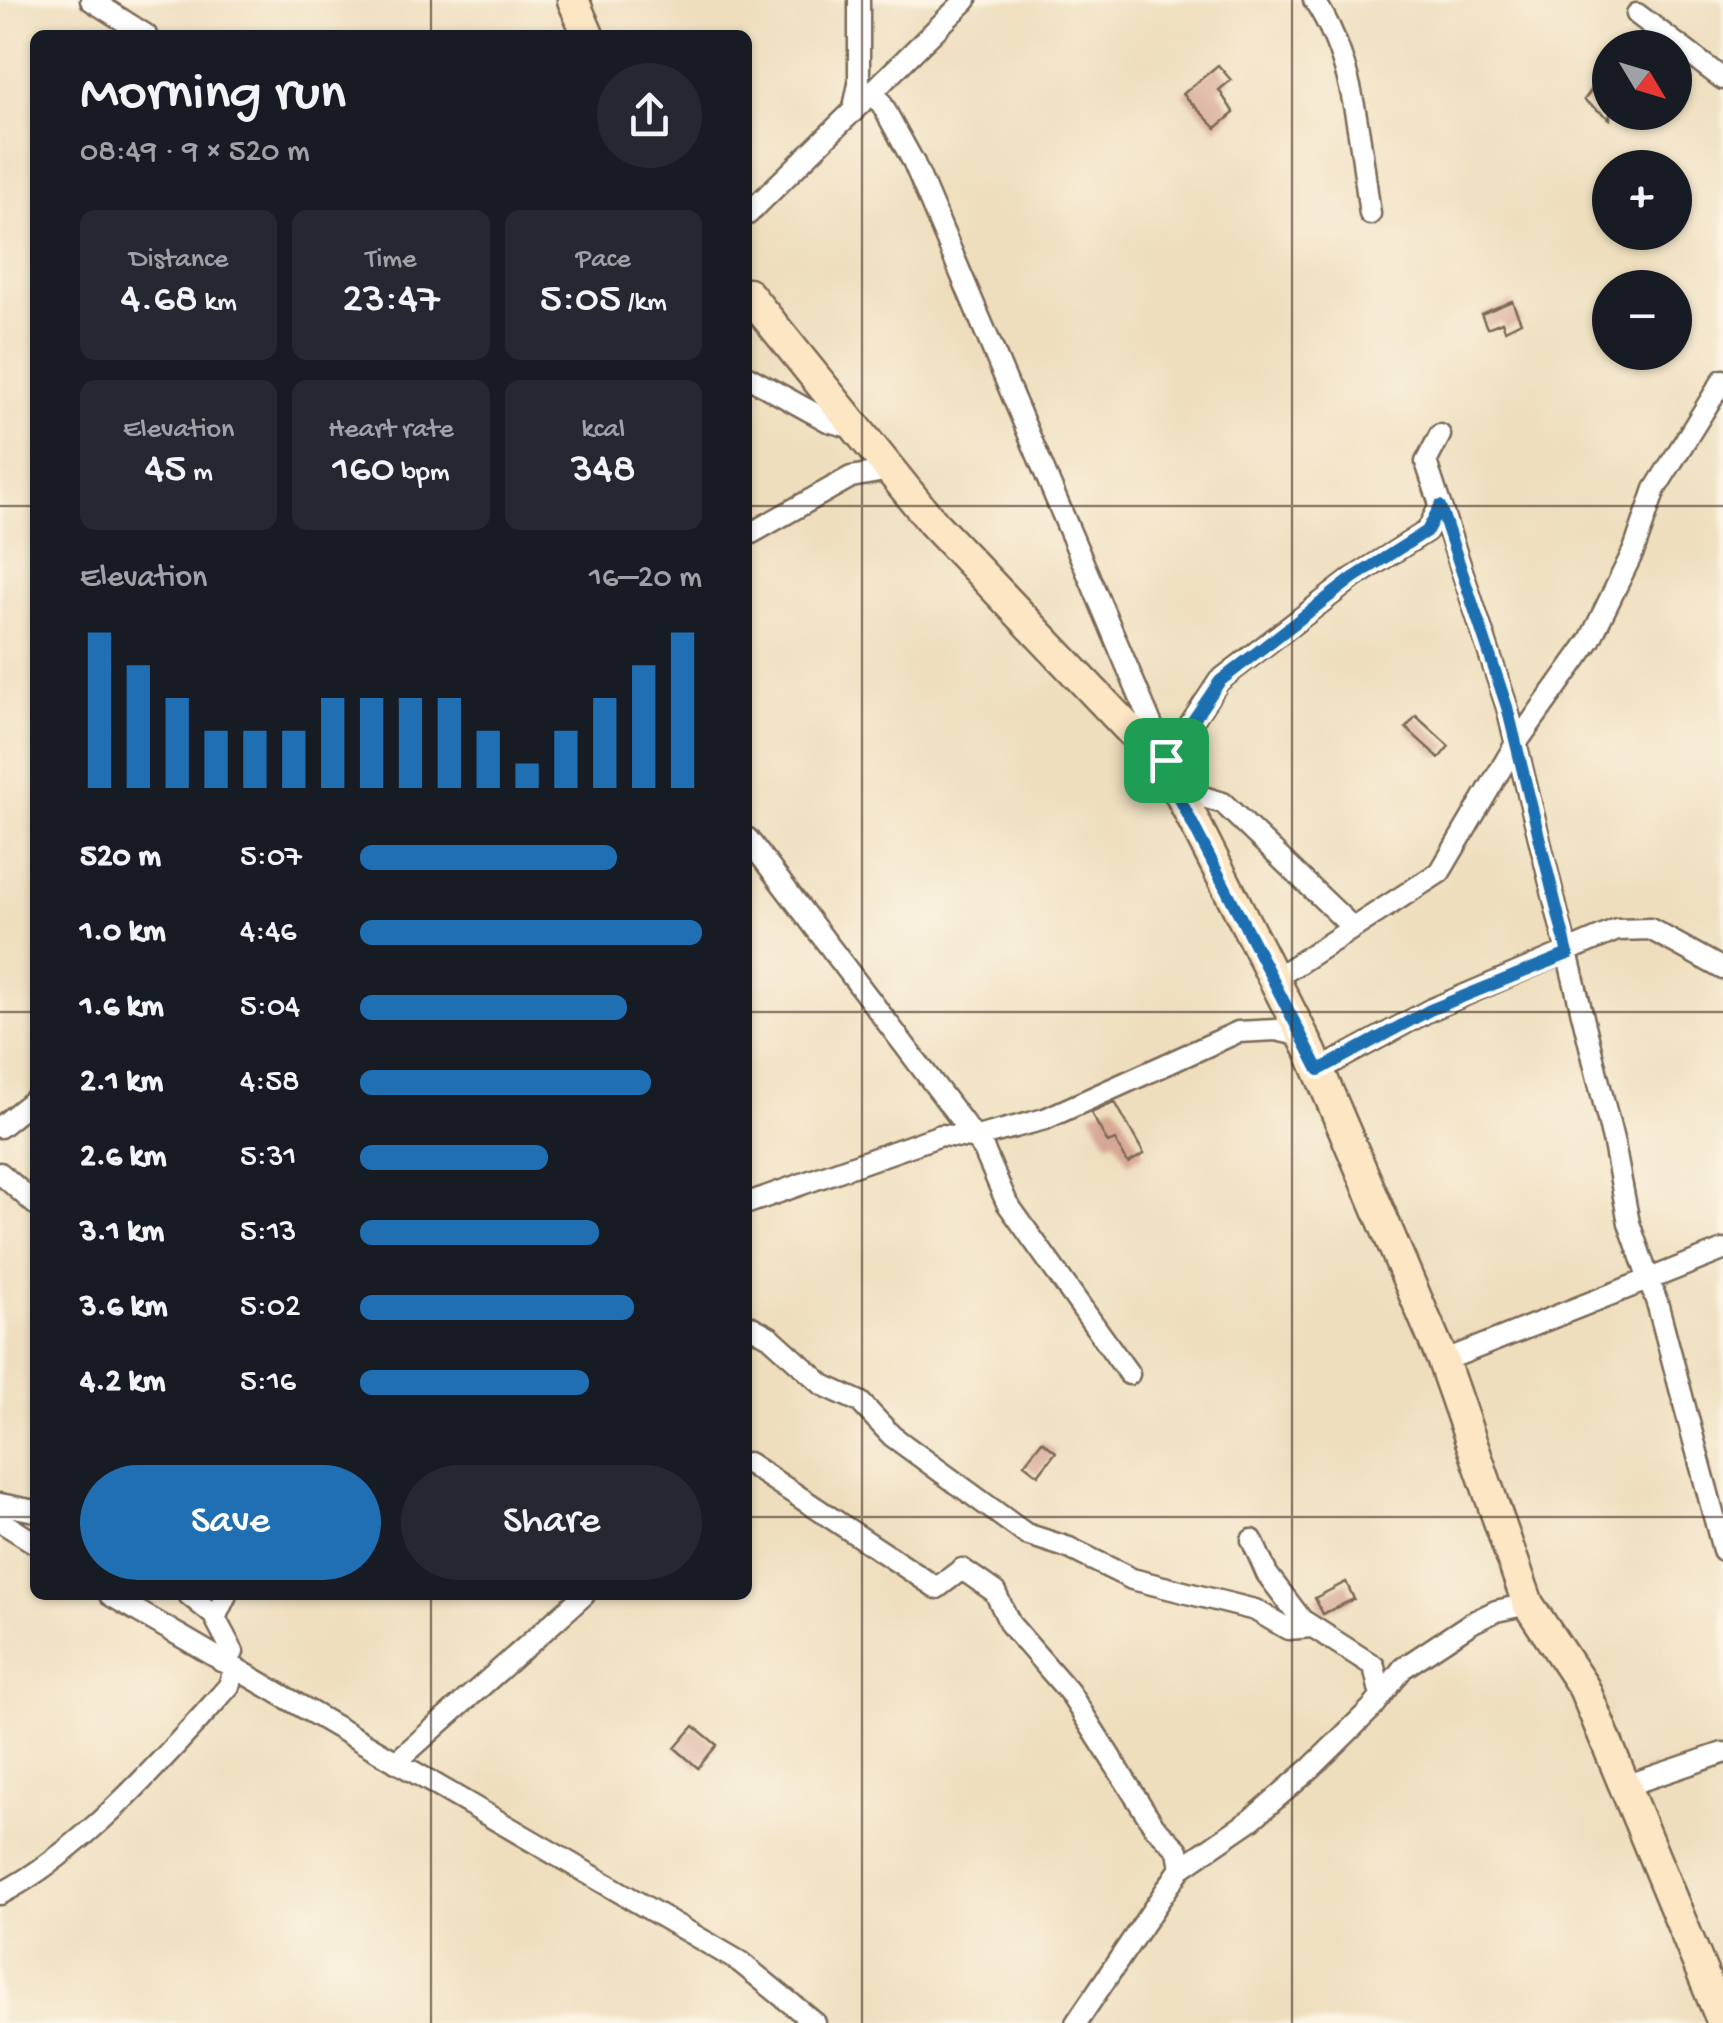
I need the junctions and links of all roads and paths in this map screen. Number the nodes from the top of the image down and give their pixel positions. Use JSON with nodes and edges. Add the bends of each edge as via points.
{"nodes":[{"id":1,"x":91,"y":0,"type":"edge"},
{"id":2,"x":573,"y":0,"type":"edge"},
{"id":3,"x":859,"y":0,"type":"edge"},
{"id":4,"x":966,"y":0,"type":"edge"},
{"id":5,"x":1314,"y":0,"type":"edge"},
{"id":6,"x":1637,"y":14,"type":"dead end"},
{"id":7,"x":138,"y":30,"type":"edge"},
{"id":8,"x":586,"y":30,"type":"edge"},
{"id":9,"x":1723,"y":78,"type":"edge"},
{"id":10,"x":874,"y":90,"type":"junction"},
{"id":11,"x":849,"y":117,"type":"junction"},
{"id":12,"x":752,"y":210,"type":"edge"},
{"id":13,"x":1370,"y":214,"type":"dead end"},
{"id":14,"x":752,"y":299,"type":"edge"},
{"id":15,"x":752,"y":379,"type":"edge"},
{"id":16,"x":1723,"y":380,"type":"edge"},
{"id":17,"x":856,"y":429,"type":"junction"},
{"id":18,"x":1440,"y":435,"type":"dead end"},
{"id":19,"x":890,"y":470,"type":"junction"},
{"id":20,"x":1440,"y":506,"type":"junction"},
{"id":21,"x":752,"y":533,"type":"edge"},
{"id":22,"x":1515,"y":745,"type":"junction"},
{"id":23,"x":1170,"y":775,"type":"junction"},
{"id":24,"x":752,"y":844,"type":"edge"},
{"id":25,"x":1352,"y":926,"type":"junction"},
{"id":26,"x":1568,"y":954,"type":"junction"},
{"id":27,"x":1722,"y":965,"type":"edge"},
{"id":28,"x":1274,"y":979,"type":"junction"},
{"id":29,"x":1303,"y":1036,"type":"junction"},
{"id":30,"x":1319,"y":1070,"type":"junction"},
{"id":31,"x":30,"y":1102,"type":"edge"},
{"id":32,"x":0,"y":1126,"type":"edge"},
{"id":33,"x":972,"y":1138,"type":"junction"},
{"id":34,"x":0,"y":1173,"type":"edge"},
{"id":35,"x":30,"y":1200,"type":"edge"},
{"id":36,"x":752,"y":1202,"type":"edge"},
{"id":37,"x":1723,"y":1250,"type":"edge"},
{"id":38,"x":1649,"y":1280,"type":"junction"},
{"id":39,"x":752,"y":1326,"type":"edge"},
{"id":40,"x":1443,"y":1360,"type":"junction"},
{"id":41,"x":1129,"y":1374,"type":"dead end"},
{"id":42,"x":752,"y":1465,"type":"edge"},
{"id":43,"x":0,"y":1504,"type":"edge"},
{"id":44,"x":30,"y":1510,"type":"edge"},
{"id":45,"x":0,"y":1521,"type":"edge"},
{"id":46,"x":30,"y":1539,"type":"edge"},
{"id":47,"x":1252,"y":1540,"type":"dead end"},
{"id":48,"x":1723,"y":1550,"type":"edge"},
{"id":49,"x":118,"y":1600,"type":"edge"},
{"id":50,"x":195,"y":1600,"type":"edge"},
{"id":51,"x":224,"y":1600,"type":"edge"},
{"id":52,"x":578,"y":1600,"type":"edge"},
{"id":53,"x":1528,"y":1604,"type":"junction"},
{"id":54,"x":216,"y":1617,"type":"junction"},
{"id":55,"x":1311,"y":1627,"type":"junction"},
{"id":56,"x":228,"y":1665,"type":"junction"},
{"id":57,"x":1381,"y":1696,"type":"junction"},
{"id":58,"x":1723,"y":1753,"type":"edge"},
{"id":59,"x":396,"y":1762,"type":"junction"},
{"id":60,"x":1624,"y":1786,"type":"junction"},
{"id":61,"x":1181,"y":1868,"type":"junction"},
{"id":62,"x":0,"y":1894,"type":"edge"},
{"id":63,"x":815,"y":2023,"type":"edge"},
{"id":64,"x":1076,"y":2023,"type":"edge"},
{"id":65,"x":1723,"y":2023,"type":"edge"}],
"edges":[{"from":1,"to":7,"type":"street"},
{"from":2,"to":8,"type":"street"},
{"from":3,"to":11,"type":"street","via":[[860,84]]},
{"from":4,"to":10,"type":"street"},
{"from":5,"to":13,"type":"street","via":[[1354,106]]},
{"from":6,"to":9,"type":"street"},
{"from":10,"to":11,"type":"street"},
{"from":10,"to":23,"type":"street","via":[[930,200]]},
{"from":11,"to":12,"type":"street"},
{"from":14,"to":17,"type":"street"},
{"from":15,"to":17,"type":"street"},
{"from":16,"to":22,"type":"street","via":[[1655,489],[1590,640]]},
{"from":17,"to":19,"type":"street"},
{"from":18,"to":20,"type":"street","via":[[1426,462]]},
{"from":19,"to":21,"type":"street","via":[[851,476]]},
{"from":19,"to":23,"type":"street"},
{"from":20,"to":22,"type":"street"},
{"from":20,"to":23,"type":"street","via":[[1427,531],[1338,589],[1220,681]]},
{"from":22,"to":25,"type":"street","via":[[1440,872]]},
{"from":22,"to":26,"type":"street"},
{"from":23,"to":25,"type":"street","via":[[1223,803]]},
{"from":23,"to":28,"type":"street"},
{"from":24,"to":33,"type":"street"},
{"from":25,"to":28,"type":"street"},
{"from":26,"to":27,"type":"street","via":[[1636,926]]},
{"from":26,"to":30,"type":"street","via":[[1430,1010]]},
{"from":26,"to":38,"type":"street","via":[[1628,1223]]},
{"from":28,"to":29,"type":"street"},
{"from":29,"to":30,"type":"street"},
{"from":29,"to":33,"type":"street","via":[[1238,1032],[1045,1118]]},
{"from":30,"to":40,"type":"street"},
{"from":31,"to":32,"type":"street"},
{"from":33,"to":36,"type":"street","via":[[941,1135]]},
{"from":33,"to":41,"type":"street","via":[[1007,1202]]},
{"from":34,"to":35,"type":"street"},
{"from":37,"to":38,"type":"street"},
{"from":38,"to":40,"type":"street"},
{"from":38,"to":48,"type":"street"},
{"from":39,"to":55,"type":"street","via":[[1026,1534],[1132,1579],[1256,1610],[1288,1630]]},
{"from":40,"to":53,"type":"street"},
{"from":42,"to":61,"type":"street","via":[[937,1588],[962,1569],[995,1592],[1010,1624],[1069,1692],[1154,1826],[1178,1850]]},
{"from":43,"to":44,"type":"street"},
{"from":45,"to":46,"type":"street"},
{"from":47,"to":55,"type":"street","via":[[1276,1586]]},
{"from":49,"to":56,"type":"street"},
{"from":50,"to":54,"type":"street"},
{"from":51,"to":54,"type":"street"},
{"from":52,"to":59,"type":"street"},
{"from":53,"to":57,"type":"street","via":[[1496,1611],[1441,1640],[1403,1668]]},
{"from":53,"to":60,"type":"street","via":[[1584,1688]]},
{"from":54,"to":56,"type":"street","via":[[233,1652]]},
{"from":55,"to":57,"type":"street","via":[[1374,1666]]},
{"from":56,"to":59,"type":"street"},
{"from":56,"to":62,"type":"street","via":[[229,1686],[126,1796]]},
{"from":57,"to":61,"type":"street","via":[[1268,1806]]},
{"from":58,"to":60,"type":"street"},
{"from":59,"to":63,"type":"street","via":[[740,1962]]},
{"from":60,"to":65,"type":"street"},
{"from":61,"to":64,"type":"street"}]}
